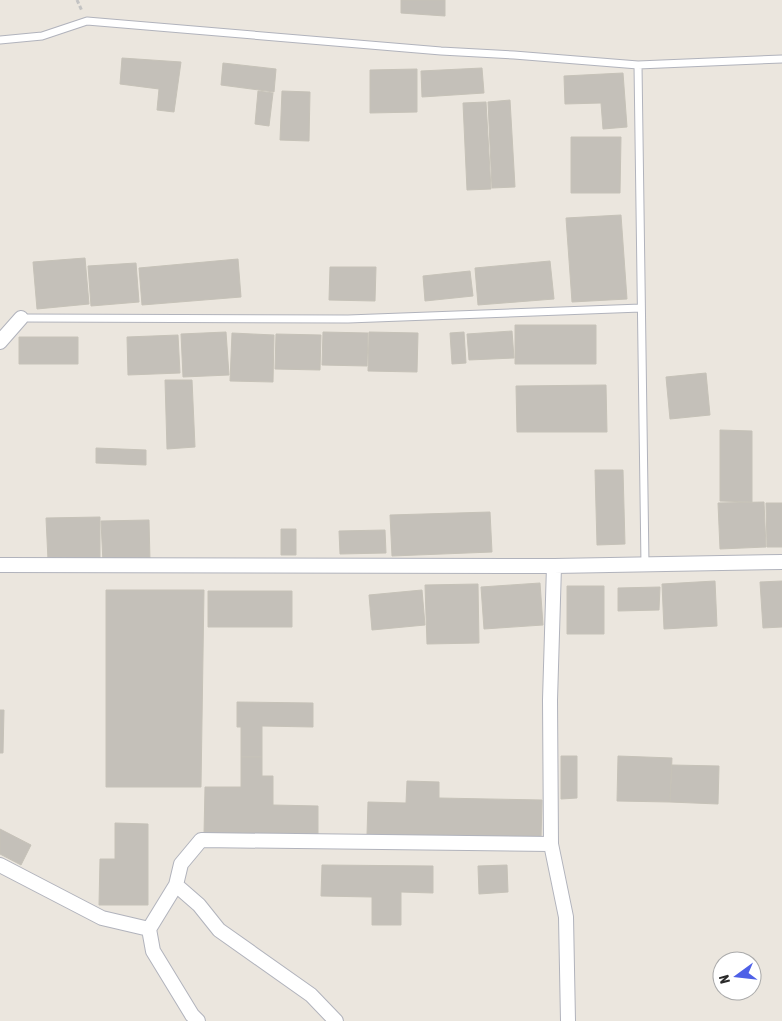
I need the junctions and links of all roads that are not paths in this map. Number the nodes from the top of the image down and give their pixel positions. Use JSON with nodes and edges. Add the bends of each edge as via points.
{"nodes":[{"id":1,"x":0,"y":40,"type":"edge"},
{"id":2,"x":782,"y":59,"type":"edge"},
{"id":3,"x":638,"y":65,"type":"junction"},
{"id":4,"x":642,"y":308,"type":"junction"},
{"id":5,"x":20,"y":318,"type":"joint"},
{"id":6,"x":0,"y":342,"type":"edge"},
{"id":7,"x":782,"y":562,"type":"edge"},
{"id":8,"x":0,"y":565,"type":"edge"},
{"id":9,"x":646,"y":565,"type":"junction"},
{"id":10,"x":554,"y":566,"type":"junction"},
{"id":11,"x":551,"y":844,"type":"junction"},
{"id":12,"x":0,"y":865,"type":"edge"},
{"id":13,"x":176,"y":885,"type":"junction"},
{"id":14,"x":149,"y":929,"type":"junction"},
{"id":15,"x":198,"y":1021,"type":"edge"},
{"id":16,"x":336,"y":1021,"type":"edge"},
{"id":17,"x":568,"y":1021,"type":"edge"}],
"edges":[{"from":1,"to":3,"type":"lane","via":[[42,36],[87,21]]},
{"from":2,"to":3,"type":"lane"},
{"from":3,"to":4,"type":"lane"},
{"from":4,"to":5,"type":"lane","via":[[348,319]]},
{"from":4,"to":9,"type":"lane"},
{"from":5,"to":6,"type":"street"},
{"from":7,"to":9,"type":"street"},
{"from":8,"to":10,"type":"street"},
{"from":9,"to":10,"type":"street"},
{"from":10,"to":11,"type":"street","via":[[550,700]]},
{"from":11,"to":13,"type":"street","via":[[201,840],[182,864]]},
{"from":11,"to":17,"type":"street","via":[[566,917]]},
{"from":12,"to":14,"type":"street","via":[[102,918]]},
{"from":13,"to":14,"type":"street"},
{"from":13,"to":16,"type":"street","via":[[199,905],[219,930],[311,995]]},
{"from":14,"to":15,"type":"street","via":[[153,951]]}]}
